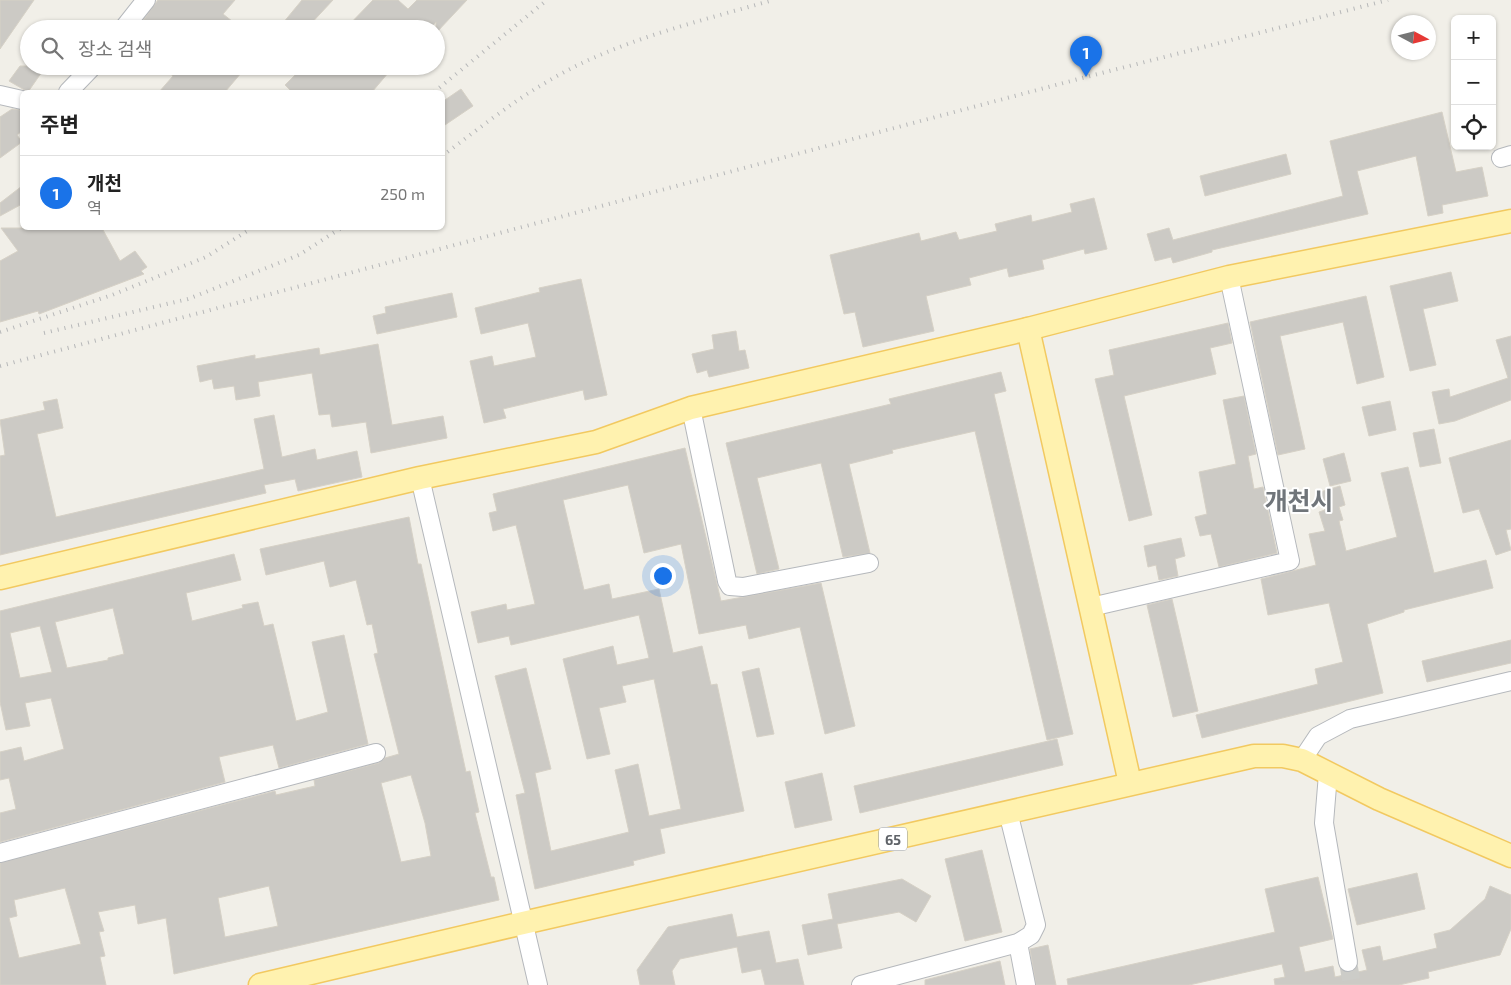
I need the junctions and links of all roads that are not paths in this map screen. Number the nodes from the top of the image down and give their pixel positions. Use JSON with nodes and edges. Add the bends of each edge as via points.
{"nodes":[{"id":1,"x":146,"y":0,"type":"edge"},
{"id":2,"x":130,"y":20,"type":"edge"},
{"id":3,"x":84,"y":75,"type":"edge"},
{"id":4,"x":70,"y":90,"type":"edge"},
{"id":5,"x":0,"y":95,"type":"edge"},
{"id":6,"x":20,"y":100,"type":"edge"},
{"id":7,"x":1511,"y":221,"type":"edge"},
{"id":8,"x":1229,"y":277,"type":"junction"},
{"id":9,"x":1028,"y":329,"type":"junction"},
{"id":10,"x":691,"y":408,"type":"junction"},
{"id":11,"x":420,"y":478,"type":"junction"},
{"id":12,"x":869,"y":563,"type":"dead end"},
{"id":13,"x":0,"y":578,"type":"edge"},
{"id":14,"x":1091,"y":607,"type":"junction"},
{"id":15,"x":1511,"y":681,"type":"edge"},
{"id":16,"x":376,"y":753,"type":"dead end"},
{"id":17,"x":1302,"y":760,"type":"junction"},
{"id":18,"x":1328,"y":774,"type":"junction"},
{"id":19,"x":1130,"y":783,"type":"junction"},
{"id":20,"x":1008,"y":812,"type":"junction"},
{"id":21,"x":0,"y":853,"type":"edge"},
{"id":22,"x":1511,"y":856,"type":"edge"},
{"id":23,"x":523,"y":923,"type":"junction"},
{"id":24,"x":1018,"y":943,"type":"junction"},
{"id":25,"x":1348,"y":962,"type":"tunnel mouth"},
{"id":26,"x":260,"y":985,"type":"edge"},
{"id":27,"x":538,"y":985,"type":"edge"},
{"id":28,"x":861,"y":985,"type":"edge"},
{"id":29,"x":1026,"y":985,"type":"edge"}],
"edges":[{"from":1,"to":2,"type":"street"},
{"from":3,"to":4,"type":"street"},
{"from":5,"to":6,"type":"street"},
{"from":7,"to":8,"type":"main road"},
{"from":8,"to":9,"type":"main road"},
{"from":8,"to":14,"type":"street","via":[[1290,561]]},
{"from":9,"to":10,"type":"main road"},
{"from":9,"to":14,"type":"main road"},
{"from":10,"to":11,"type":"main road","via":[[596,442]]},
{"from":10,"to":12,"type":"street","via":[[730,586],[743,587]]},
{"from":11,"to":13,"type":"main road"},
{"from":11,"to":23,"type":"street"},
{"from":14,"to":19,"type":"main road"},
{"from":15,"to":17,"type":"street","via":[[1350,719],[1318,736]]},
{"from":16,"to":21,"type":"street"},
{"from":17,"to":18,"type":"main road","number":"65"},
{"from":17,"to":19,"type":"main road","number":"65","via":[[1254,756]]},
{"from":18,"to":22,"type":"main road","number":"65"},
{"from":18,"to":25,"type":"street","via":[[1324,823]]},
{"from":19,"to":20,"type":"main road","number":"65"},
{"from":20,"to":23,"type":"main road","number":"65"},
{"from":20,"to":24,"type":"street","via":[[1036,925],[1031,935]]},
{"from":23,"to":26,"type":"main road","number":"65"},
{"from":23,"to":27,"type":"street"},
{"from":24,"to":28,"type":"street"},
{"from":24,"to":29,"type":"street"}]}
